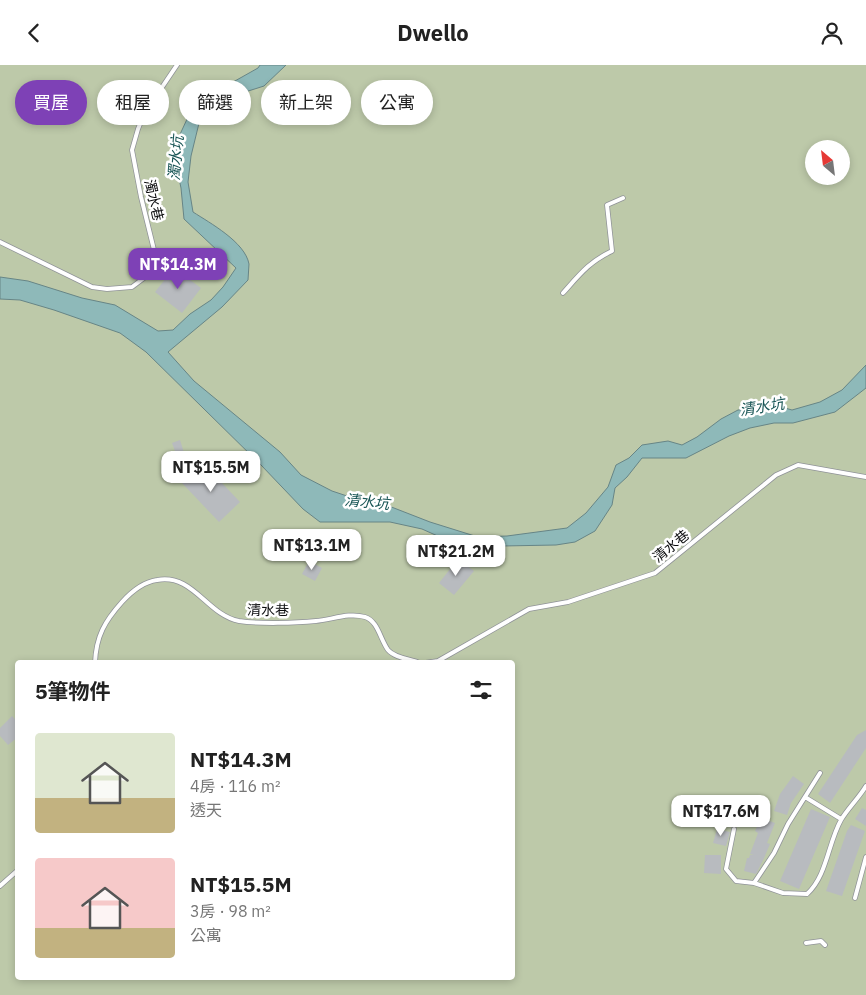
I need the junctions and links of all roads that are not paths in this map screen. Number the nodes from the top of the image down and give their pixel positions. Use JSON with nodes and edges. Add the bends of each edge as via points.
{"nodes":[{"id":1,"x":176,"y":65,"type":"edge"},
{"id":2,"x":623,"y":198,"type":"dead end"},
{"id":3,"x":0,"y":242,"type":"edge"},
{"id":4,"x":563,"y":293,"type":"dead end"},
{"id":5,"x":866,"y":477,"type":"edge"},
{"id":6,"x":95,"y":660,"type":"edge"},
{"id":7,"x":410,"y":660,"type":"edge"},
{"id":8,"x":440,"y":660,"type":"edge"},
{"id":9,"x":820,"y":773,"type":"dead end"},
{"id":10,"x":866,"y":786,"type":"edge"},
{"id":11,"x":805,"y":797,"type":"junction"},
{"id":12,"x":841,"y":819,"type":"junction"},
{"id":13,"x":734,"y":829,"type":"dead end"},
{"id":14,"x":866,"y":857,"type":"edge"},
{"id":15,"x":15,"y":873,"type":"edge"},
{"id":16,"x":754,"y":883,"type":"junction"},
{"id":17,"x":0,"y":886,"type":"edge"},
{"id":18,"x":855,"y":898,"type":"dead end"},
{"id":19,"x":806,"y":943,"type":"dead end"},
{"id":20,"x":825,"y":945,"type":"dead end"}],
"edges":[{"from":1,"to":3,"type":"lane","name":"濁水巷","via":[[144,114],[132,150],[156,258],[152,272],[132,287],[92,287]]},
{"from":2,"to":4,"type":"lane","via":[[607,205],[612,251],[596,258]]},
{"from":5,"to":8,"type":"lane","name":"清水巷","via":[[798,465],[771,479],[655,573],[568,602],[529,609]]},
{"from":6,"to":7,"type":"lane","name":"清水巷","via":[[95,647],[110,615],[128,595],[147,582],[167,578],[187,585],[215,608],[238,621],[364,617],[372,620],[389,651]]},
{"from":9,"to":11,"type":"lane"},
{"from":10,"to":12,"type":"lane"},
{"from":11,"to":12,"type":"lane"},
{"from":11,"to":16,"type":"lane"},
{"from":12,"to":16,"type":"lane","via":[[822,871],[808,894],[783,893]]},
{"from":13,"to":16,"type":"lane","via":[[726,869],[736,881]]},
{"from":14,"to":18,"type":"lane"},
{"from":15,"to":17,"type":"lane"},
{"from":19,"to":20,"type":"lane","via":[[821,941]]}]}
